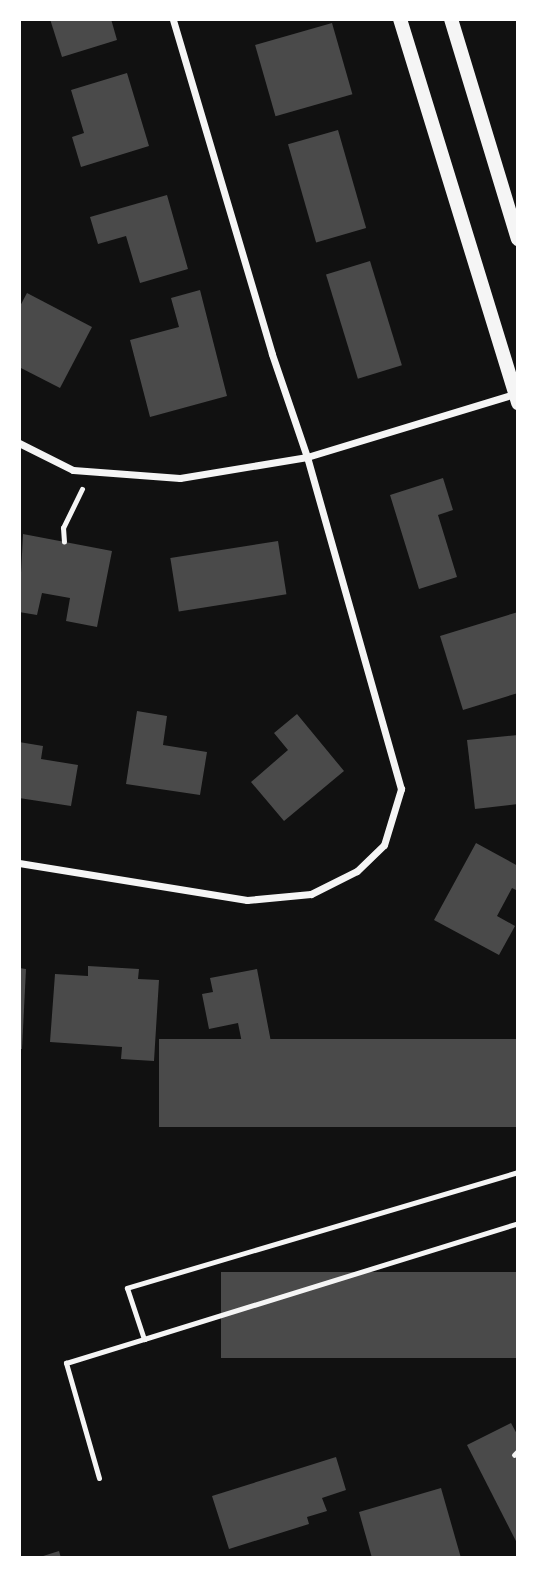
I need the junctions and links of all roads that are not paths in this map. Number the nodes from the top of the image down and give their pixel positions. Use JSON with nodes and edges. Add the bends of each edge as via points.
{"nodes":[{"id":1,"x":173,"y":19,"type":"edge"},
{"id":2,"x":400,"y":19,"type":"edge"},
{"id":3,"x":452,"y":19,"type":"edge"},
{"id":4,"x":518,"y":239,"type":"edge"},
{"id":5,"x":517,"y":397,"type":"edge"},
{"id":6,"x":19,"y":443,"type":"edge"},
{"id":7,"x":307,"y":457,"type":"junction"},
{"id":8,"x":19,"y":863,"type":"edge"},
{"id":9,"x":518,"y":1172,"type":"edge"},
{"id":10,"x":518,"y":1223,"type":"edge"},
{"id":11,"x":144,"y":1339,"type":"junction"},
{"id":12,"x":99,"y":1478,"type":"dead end"}],
"edges":[{"from":1,"to":7,"type":"street"},
{"from":2,"to":5,"type":"main road"},
{"from":3,"to":4,"type":"main road"},
{"from":5,"to":7,"type":"street"},
{"from":6,"to":7,"type":"street","via":[[73,470],[180,478]]},
{"from":7,"to":8,"type":"street","via":[[396,759],[401,789],[384,845],[357,871],[311,894],[278,900],[247,900]]},
{"from":9,"to":11,"type":"lane","via":[[127,1288]]},
{"from":10,"to":11,"type":"lane"},
{"from":11,"to":12,"type":"lane","via":[[66,1363]]}]}
